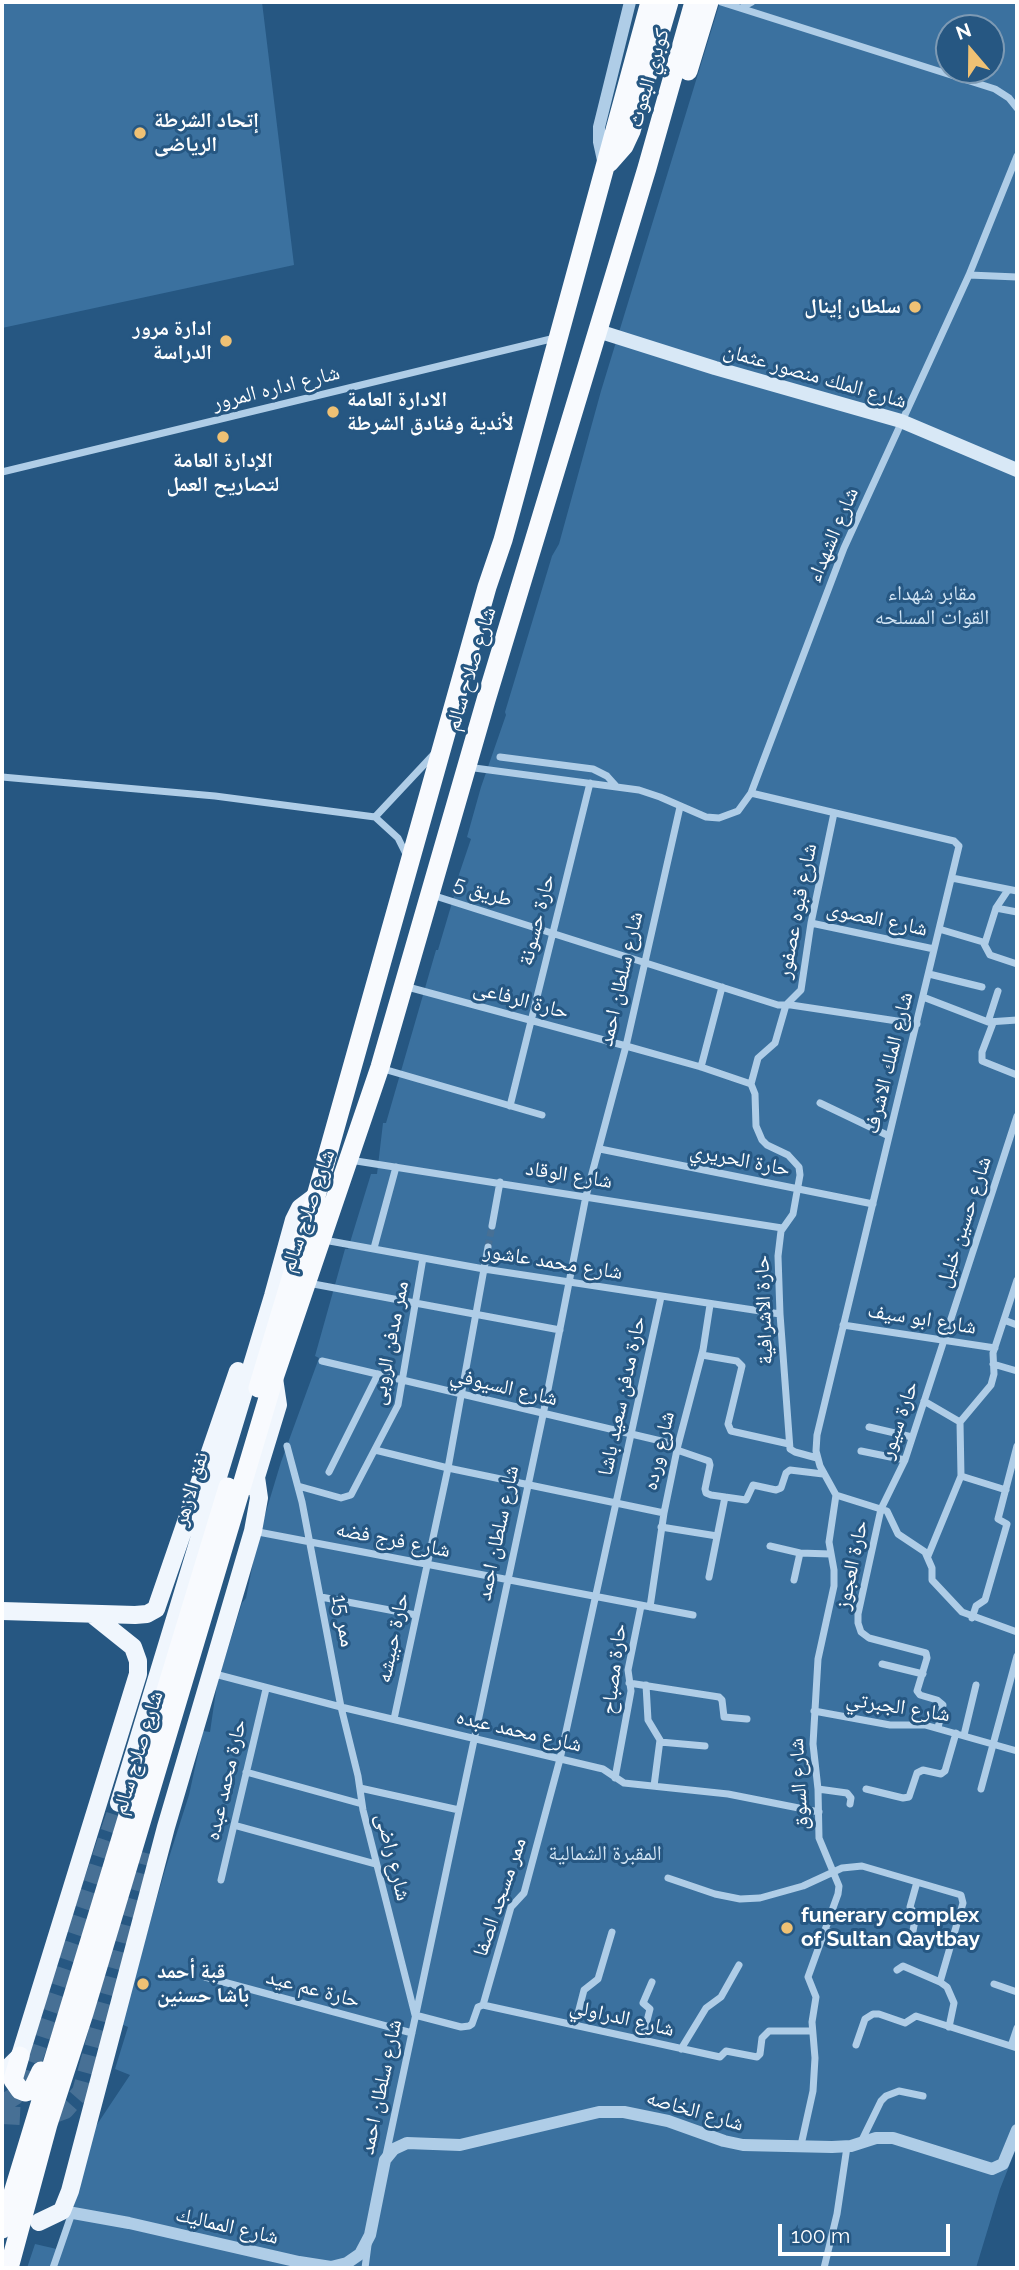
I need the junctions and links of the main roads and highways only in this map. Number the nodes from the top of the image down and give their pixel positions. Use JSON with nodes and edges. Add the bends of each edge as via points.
{"nodes":[{"id":1,"x":650,"y":2,"type":"edge"},
{"id":2,"x":669,"y":2,"type":"edge"},
{"id":3,"x":694,"y":2,"type":"edge"},
{"id":4,"x":709,"y":2,"type":"edge"},
{"id":5,"x":604,"y":167,"type":"junction"},
{"id":6,"x":647,"y":168,"type":"junction"},
{"id":7,"x":598,"y":331,"type":"junction"},
{"id":8,"x":1017,"y":470,"type":"edge"},
{"id":9,"x":316,"y":1196,"type":"junction"},
{"id":10,"x":273,"y":1296,"type":"junction"},
{"id":11,"x":274,"y":1378,"type":"junction"},
{"id":12,"x":256,"y":1477,"type":"junction"},
{"id":13,"x":2,"y":1611,"type":"edge"},
{"id":14,"x":93,"y":1615,"type":"junction"},
{"id":15,"x":118,"y":1803,"type":"tunnel mouth"},
{"id":16,"x":146,"y":1853,"type":"tunnel mouth"},
{"id":17,"x":66,"y":2013,"type":"junction"},
{"id":18,"x":20,"y":2056,"type":"junction"},
{"id":19,"x":2,"y":2074,"type":"edge"},
{"id":20,"x":2,"y":2181,"type":"edge"},
{"id":21,"x":9,"y":2202,"type":"junction"},
{"id":22,"x":38,"y":2222,"type":"dead end"},
{"id":23,"x":2,"y":2229,"type":"edge"},
{"id":24,"x":9,"y":2268,"type":"edge"}],
"edges":[{"from":1,"to":5,"type":"highway","name":"كوبري البعوث"},
{"from":2,"to":5,"type":"highway","via":[[631,131],[619,153]]},
{"from":3,"to":6,"type":"highway","name":"كوبري البعوث"},
{"from":4,"to":6,"type":"highway","via":[[664,145]]},
{"from":5,"to":9,"type":"highway","name":"شارع صلاح سالم"},
{"from":6,"to":7,"type":"highway","name":"شارع صلاح سالم"},
{"from":7,"to":8,"type":"main road","name":"شارع الملك منصور عثمان","via":[[901,421]]},
{"from":7,"to":11,"type":"highway","name":"شارع صلاح سالم","via":[[380,1067]]},
{"from":9,"to":10,"type":"main road","name":"نفق الازهر","via":[[296,1214]]},
{"from":9,"to":17,"type":"highway","name":"شارع صلاح سالم"},
{"from":10,"to":14,"type":"main road","via":[[257,1317],[158,1606],[147,1614]]},
{"from":10,"to":15,"type":"main road","name":"نفق الازهر"},
{"from":11,"to":12,"type":"main road","via":[[278,1405]]},
{"from":11,"to":24,"type":"highway","name":"شارع صلاح سالم","via":[[48,2124]]},
{"from":12,"to":16,"type":"main road"},
{"from":12,"to":22,"type":"main road","via":[[259,1497],[253,1531],[125,1975],[67,2212]]},
{"from":13,"to":14,"type":"main road"},
{"from":14,"to":18,"type":"main road","via":[[133,1647],[138,1674]]},
{"from":17,"to":18,"type":"highway","via":[[55,2027],[36,2084],[27,2092],[13,2080]]},
{"from":17,"to":21,"type":"highway","name":"شارع صلاح سالم"},
{"from":18,"to":19,"type":"main road"},
{"from":20,"to":21,"type":"highway"},
{"from":21,"to":23,"type":"highway","name":"شارع صلاح سالم"}]}
